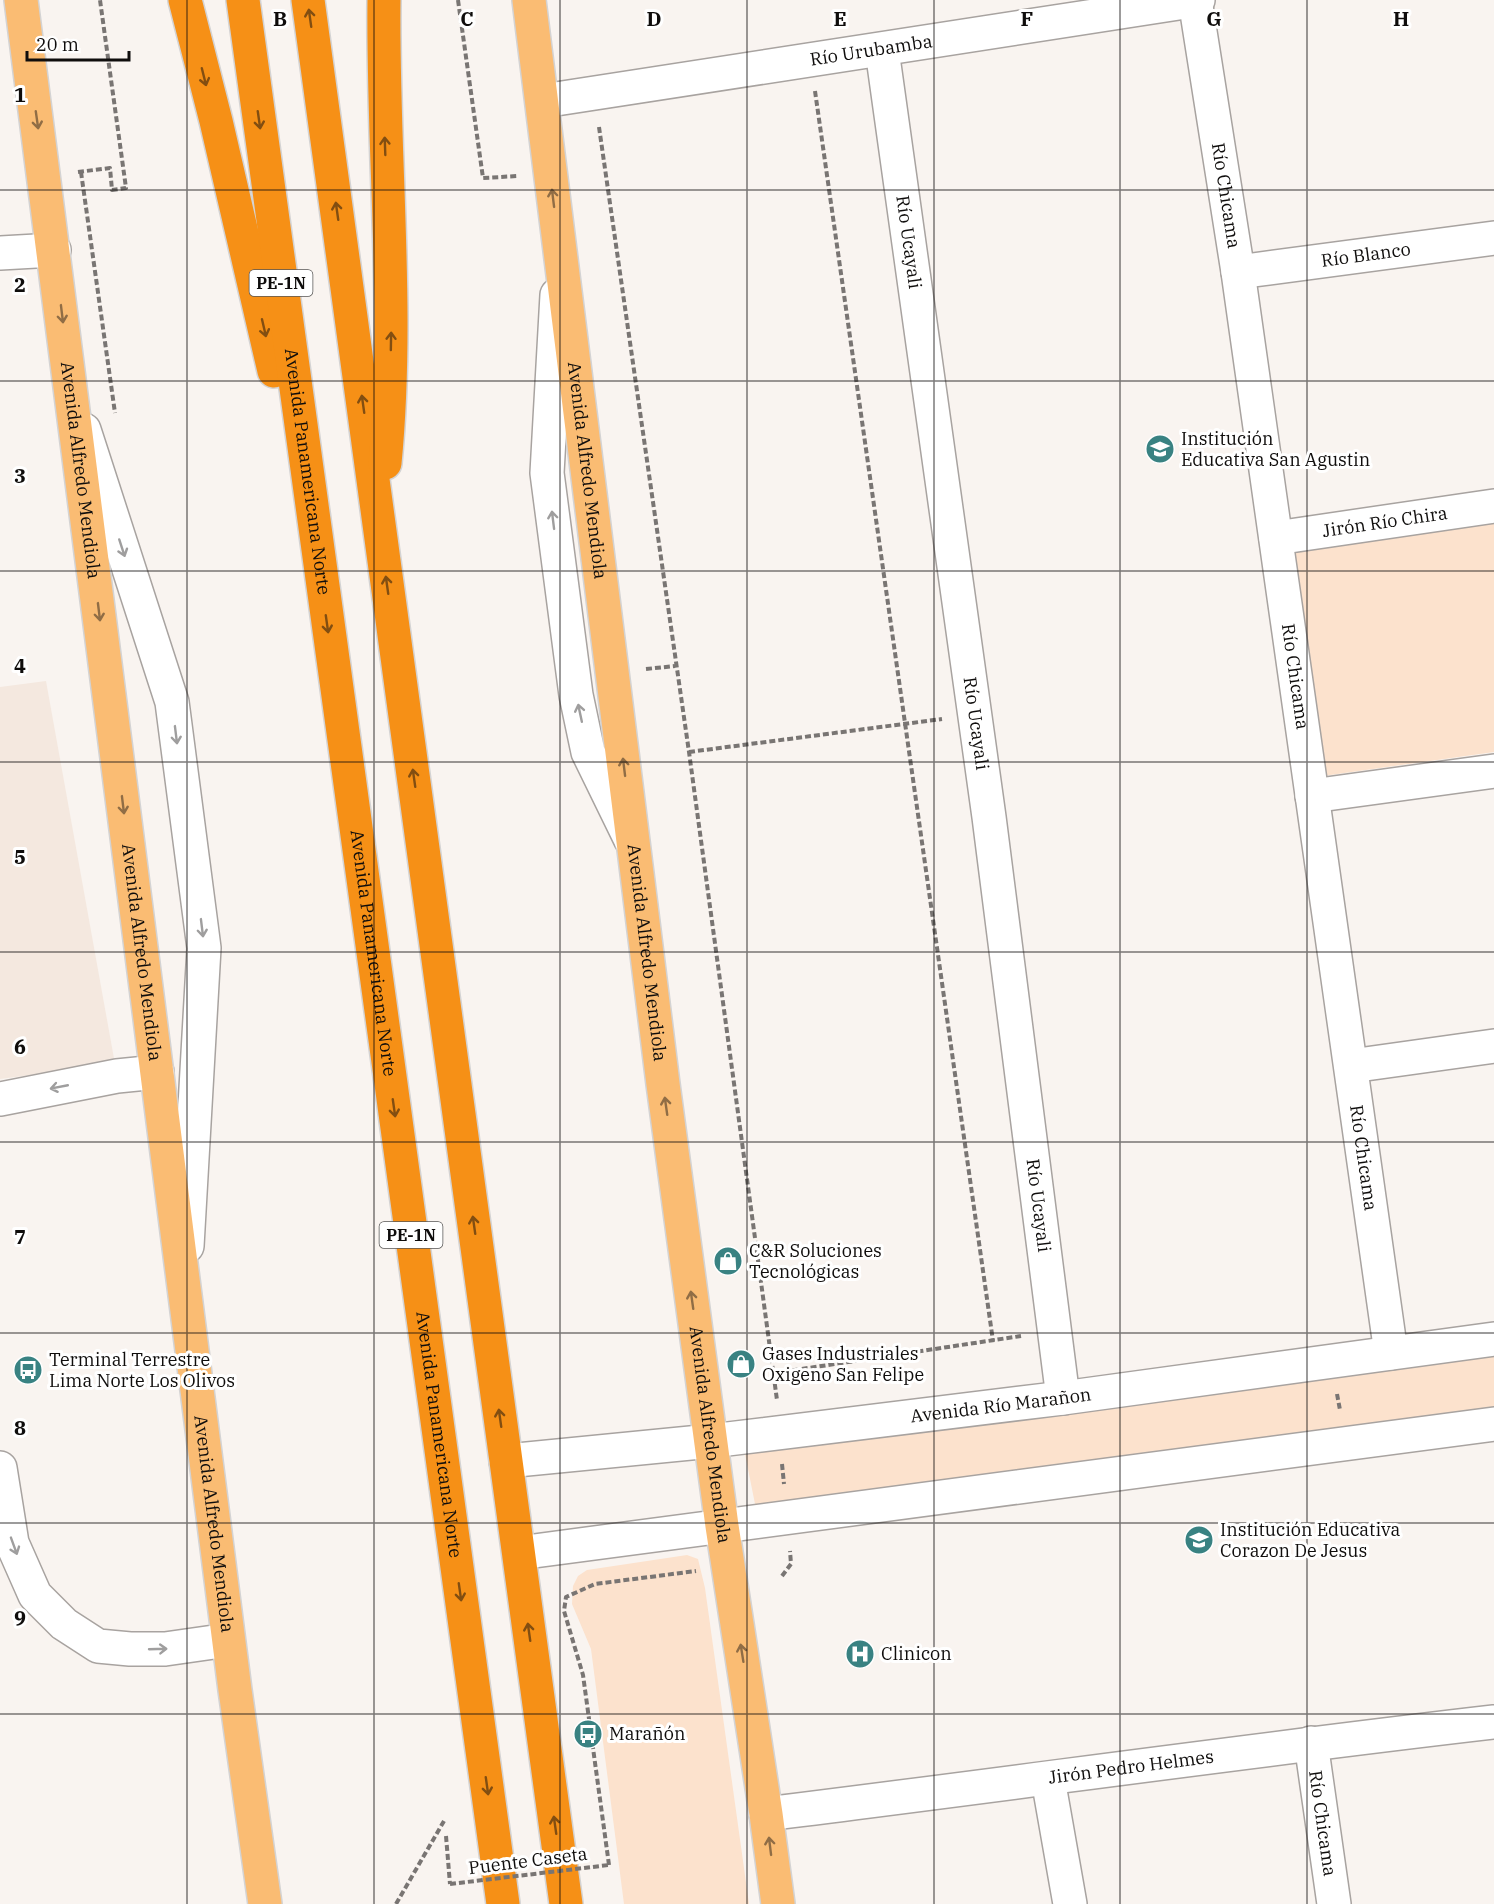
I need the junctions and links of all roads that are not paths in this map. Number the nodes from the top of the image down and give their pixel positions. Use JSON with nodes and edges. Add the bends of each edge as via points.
{"nodes":[{"id":1,"x":21,"y":0,"type":"edge"},
{"id":2,"x":184,"y":0,"type":"edge"},
{"id":3,"x":243,"y":0,"type":"edge"},
{"id":4,"x":308,"y":0,"type":"edge"},
{"id":5,"x":384,"y":0,"type":"edge"},
{"id":6,"x":529,"y":0,"type":"edge"},
{"id":7,"x":1196,"y":0,"type":"edge"},
{"id":8,"x":882,"y":50,"type":"junction"},
{"id":9,"x":543,"y":101,"type":"junction"},
{"id":10,"x":1494,"y":238,"type":"edge"},
{"id":11,"x":54,"y":250,"type":"junction"},
{"id":12,"x":0,"y":253,"type":"edge"},
{"id":13,"x":1238,"y":272,"type":"junction"},
{"id":14,"x":71,"y":391,"type":"junction"},
{"id":15,"x":1494,"y":506,"type":"edge"},
{"id":16,"x":379,"y":525,"type":"junction"},
{"id":17,"x":1276,"y":538,"type":"junction"},
{"id":18,"x":320,"y":566,"type":"junction"},
{"id":19,"x":1494,"y":771,"type":"edge"},
{"id":20,"x":1312,"y":796,"type":"junction"},
{"id":21,"x":1494,"y":1046,"type":"edge"},
{"id":22,"x":1351,"y":1066,"type":"junction"},
{"id":23,"x":157,"y":1072,"type":"junction"},
{"id":24,"x":0,"y":1099,"type":"edge"},
{"id":25,"x":184,"y":1292,"type":"junction"},
{"id":26,"x":1494,"y":1338,"type":"edge"},
{"id":27,"x":1391,"y":1353,"type":"junction"},
{"id":28,"x":1063,"y":1398,"type":"junction"},
{"id":29,"x":1494,"y":1424,"type":"edge"},
{"id":30,"x":711,"y":1441,"type":"junction"},
{"id":31,"x":506,"y":1461,"type":"junction"},
{"id":32,"x":0,"y":1468,"type":"edge"},
{"id":33,"x":722,"y":1526,"type":"junction"},
{"id":34,"x":519,"y":1553,"type":"junction"},
{"id":35,"x":228,"y":1640,"type":"junction"},
{"id":36,"x":1494,"y":1722,"type":"edge"},
{"id":37,"x":1311,"y":1743,"type":"junction"},
{"id":38,"x":1048,"y":1779,"type":"junction"},
{"id":39,"x":766,"y":1814,"type":"junction"},
{"id":40,"x":265,"y":1904,"type":"edge"},
{"id":41,"x":503,"y":1904,"type":"edge"},
{"id":42,"x":566,"y":1904,"type":"edge"},
{"id":43,"x":778,"y":1904,"type":"edge"},
{"id":44,"x":1070,"y":1904,"type":"edge"},
{"id":45,"x":1334,"y":1904,"type":"edge"}],
"edges":[{"from":1,"to":11,"type":"main road","name":"Avenida Alfredo Mendiola","one_way":true},
{"from":2,"to":18,"type":"highway","one_way":true},
{"from":3,"to":18,"type":"highway","name":"Avenida Panamericana Norte","number":"PE-1N","one_way":true},
{"from":16,"to":4,"type":"highway","one_way":true},
{"from":16,"to":5,"type":"highway","one_way":true,"via":[[392,316]]},
{"from":6,"to":9,"type":"main road","name":"Avenida Alfredo Mendiola"},
{"from":7,"to":8,"type":"street","name":"Río Urubamba"},
{"from":7,"to":13,"type":"street","name":"Río Chicama"},
{"from":8,"to":9,"type":"street","name":"Río Urubamba"},
{"from":8,"to":28,"type":"street","name":"Río Ucayali","via":[[974,709]]},
{"from":30,"to":9,"type":"main road","name":"Avenida Alfredo Mendiola","one_way":true,"via":[[663,1084]]},
{"from":10,"to":13,"type":"street","name":"Río Blanco"},
{"from":11,"to":12,"type":"street"},
{"from":11,"to":14,"type":"main road","name":"Avenida Alfredo Mendiola","one_way":true},
{"from":13,"to":17,"type":"street","name":"Río Chicama"},
{"from":14,"to":23,"type":"main road","name":"Avenida Alfredo Mendiola","one_way":true},
{"from":14,"to":25,"type":"street","one_way":true,"via":[[172,702],[204,948]]},
{"from":15,"to":17,"type":"street","name":"Jirón Río Chira"},
{"from":31,"to":16,"type":"highway","one_way":true},
{"from":17,"to":20,"type":"street","name":"Río Chicama"},
{"from":18,"to":41,"type":"highway","name":"Avenida Panamericana Norte","number":"PE-1N","one_way":true},
{"from":19,"to":20,"type":"street"},
{"from":20,"to":22,"type":"street","name":"Río Chicama"},
{"from":21,"to":22,"type":"street"},
{"from":22,"to":27,"type":"street","name":"Río Chicama"},
{"from":23,"to":24,"type":"street","one_way":true},
{"from":23,"to":25,"type":"main road","name":"Avenida Alfredo Mendiola"},
{"from":25,"to":35,"type":"main road","name":"Avenida Alfredo Mendiola"},
{"from":26,"to":27,"type":"street","name":"Avenida Río Marañon"},
{"from":27,"to":28,"type":"street","name":"Avenida Río Marañon"},
{"from":28,"to":30,"type":"street","name":"Avenida Río Marañon"},
{"from":29,"to":33,"type":"street"},
{"from":30,"to":31,"type":"street","name":"Avenida Río Marañon"},
{"from":30,"to":33,"type":"main road","name":"Avenida Alfredo Mendiola"},
{"from":31,"to":34,"type":"highway"},
{"from":32,"to":35,"type":"street","one_way":true,"via":[[12,1543],[35,1594],[64,1624],[98,1646],[165,1649]]},
{"from":33,"to":34,"type":"street"},
{"from":39,"to":33,"type":"main road","name":"Avenida Alfredo Mendiola","one_way":true},
{"from":42,"to":34,"type":"highway","one_way":true},
{"from":35,"to":40,"type":"main road","name":"Avenida Alfredo Mendiola"},
{"from":36,"to":37,"type":"street","name":"Jirón Pedro Helmes"},
{"from":37,"to":38,"type":"street","name":"Jirón Pedro Helmes"},
{"from":37,"to":45,"type":"street","name":"Río Chicama"},
{"from":38,"to":39,"type":"street","name":"Jirón Pedro Helmes"},
{"from":38,"to":44,"type":"street"},
{"from":43,"to":39,"type":"main road","name":"Avenida Alfredo Mendiola","one_way":true}]}
